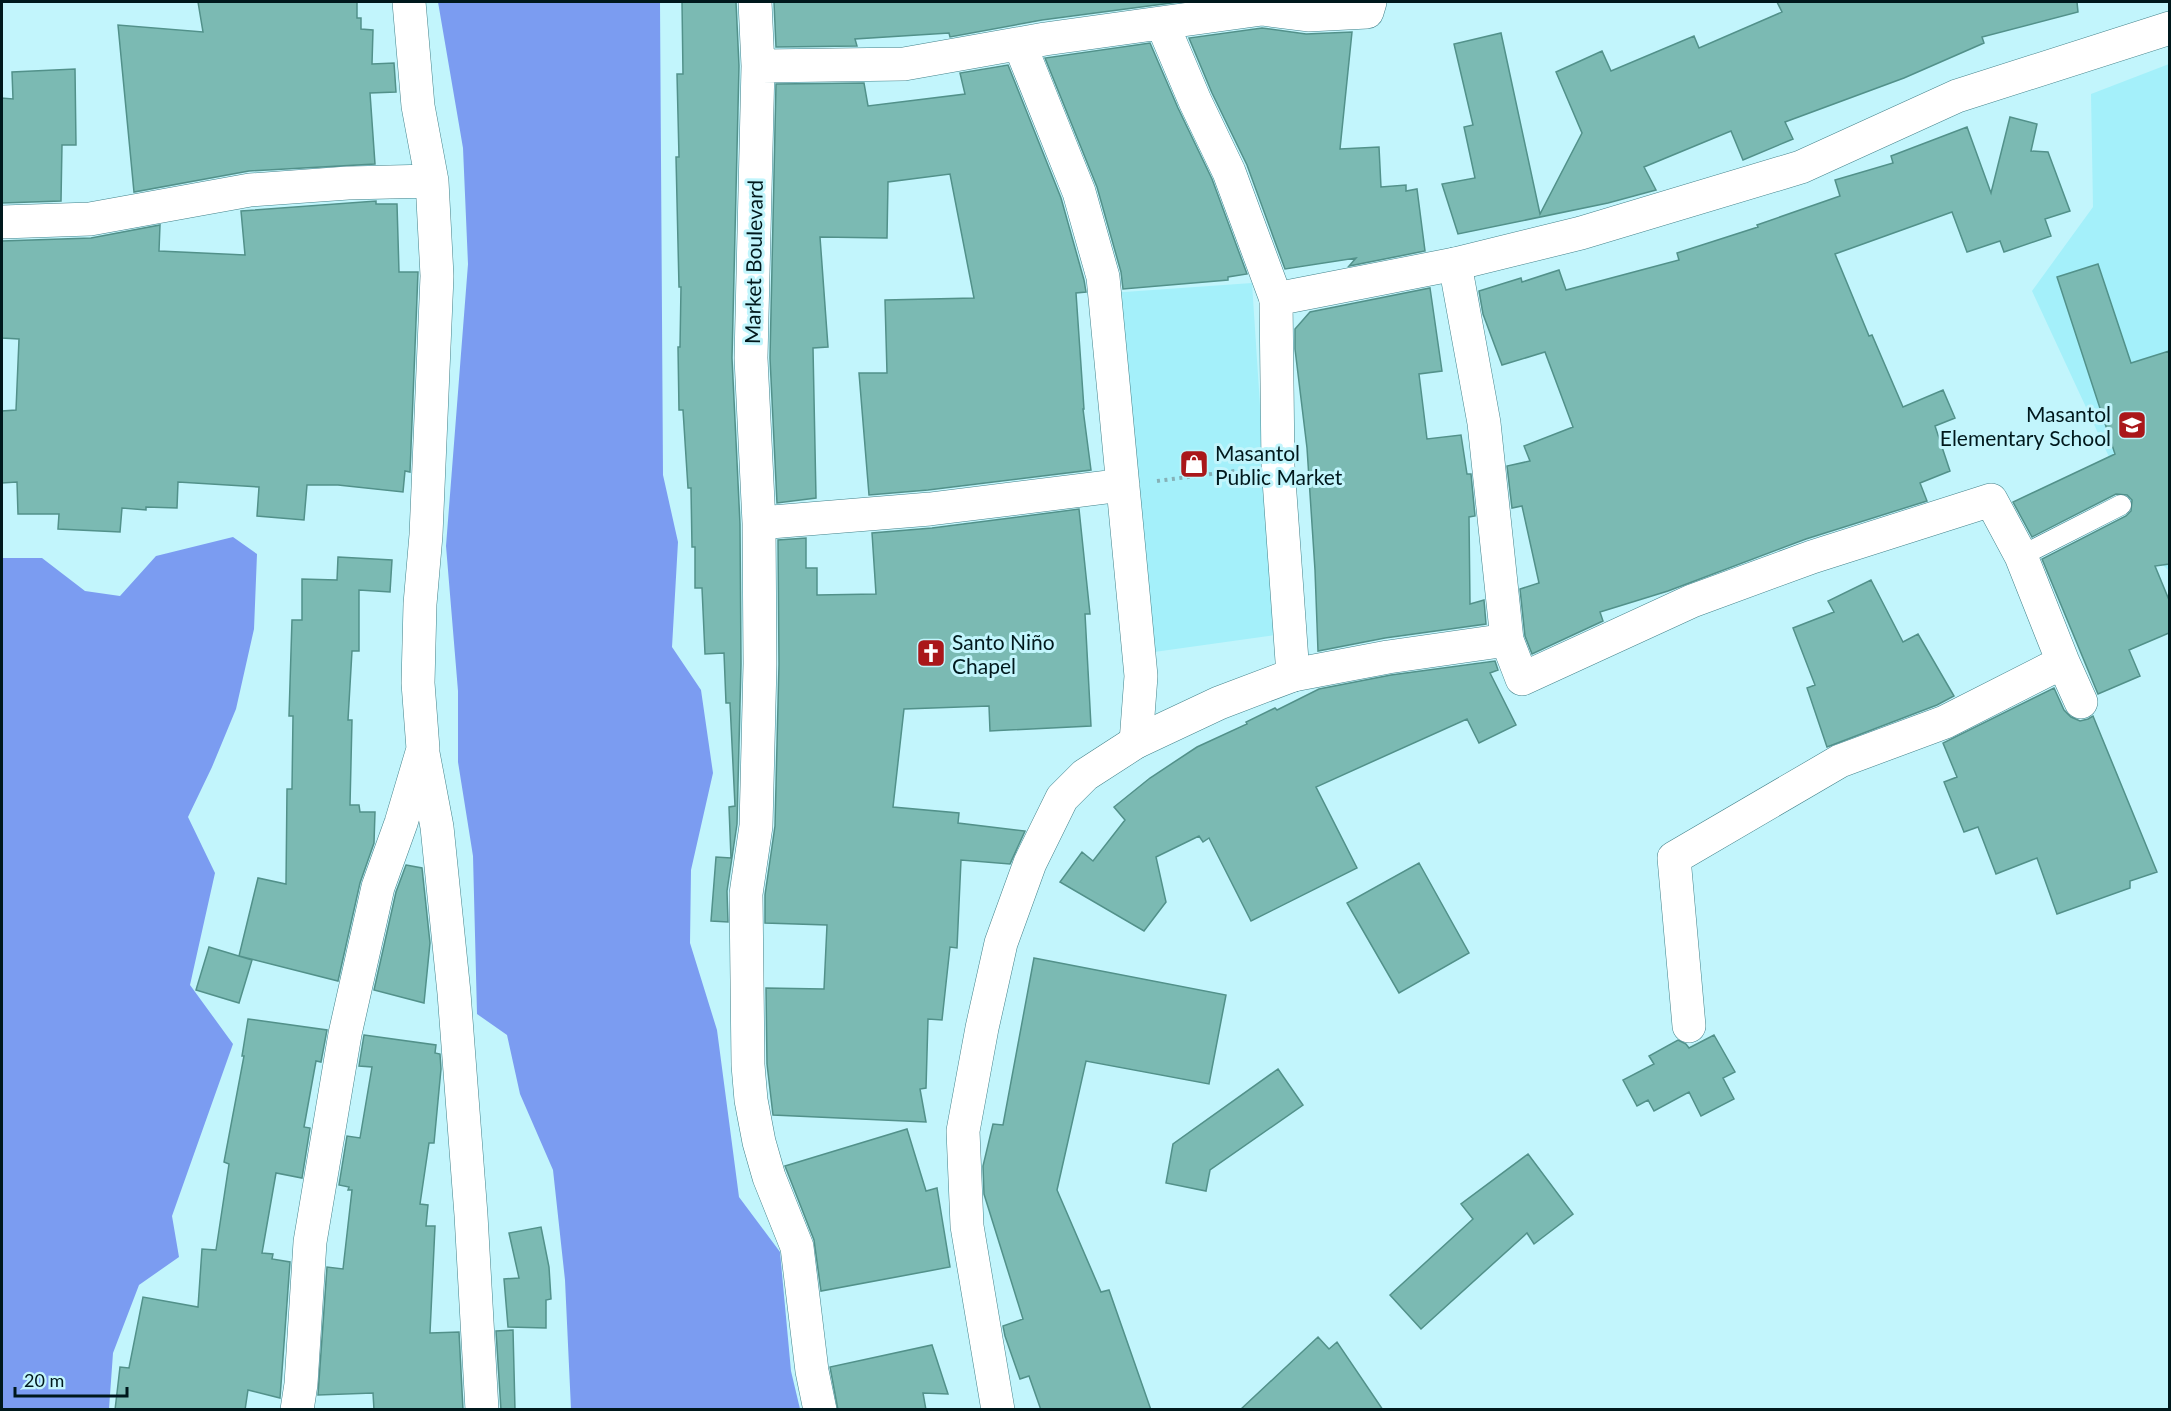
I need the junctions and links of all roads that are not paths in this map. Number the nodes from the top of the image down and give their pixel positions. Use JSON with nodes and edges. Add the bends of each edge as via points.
{"nodes":[{"id":1,"x":409,"y":2,"type":"edge"},
{"id":2,"x":755,"y":2,"type":"edge"},
{"id":3,"x":1370,"y":2,"type":"edge"},
{"id":4,"x":1262,"y":5,"type":"edge"},
{"id":5,"x":1162,"y":24,"type":"junction"},
{"id":6,"x":2169,"y":28,"type":"edge"},
{"id":7,"x":1020,"y":45,"type":"junction"},
{"id":8,"x":758,"y":66,"type":"junction"},
{"id":9,"x":432,"y":181,"type":"junction"},
{"id":10,"x":2,"y":222,"type":"edge"},
{"id":11,"x":1455,"y":264,"type":"junction"},
{"id":12,"x":1276,"y":299,"type":"junction"},
{"id":13,"x":1124,"y":485,"type":"junction"},
{"id":14,"x":2121,"y":505,"type":"dead end"},
{"id":15,"x":759,"y":523,"type":"junction"},
{"id":16,"x":2021,"y":556,"type":"junction"},
{"id":17,"x":1507,"y":640,"type":"junction"},
{"id":18,"x":2063,"y":662,"type":"junction"},
{"id":19,"x":1293,"y":675,"type":"junction"},
{"id":20,"x":2081,"y":702,"type":"dead end"},
{"id":21,"x":1136,"y":742,"type":"junction"},
{"id":22,"x":423,"y":749,"type":"junction"},
{"id":23,"x":1689,"y":1026,"type":"dead end"},
{"id":24,"x":297,"y":1410,"type":"edge"},
{"id":25,"x":482,"y":1410,"type":"edge"},
{"id":26,"x":820,"y":1410,"type":"edge"},
{"id":27,"x":998,"y":1410,"type":"edge"}],
"edges":[{"from":1,"to":9,"type":"street","via":[[418,106]]},
{"from":2,"to":8,"type":"street","name":"Market Boulevard"},
{"from":3,"to":4,"type":"street","via":[[1367,12],[1308,15]]},
{"from":4,"to":5,"type":"street"},
{"from":5,"to":7,"type":"street"},
{"from":5,"to":12,"type":"street","via":[[1229,172]]},
{"from":6,"to":11,"type":"street","via":[[1958,96],[1802,166],[1581,233]]},
{"from":7,"to":8,"type":"street","via":[[904,64]]},
{"from":7,"to":13,"type":"street","via":[[1079,192],[1103,277]]},
{"from":8,"to":15,"type":"street","name":"Market Boulevard","via":[[751,358]]},
{"from":9,"to":10,"type":"street","via":[[250,190],[90,219]]},
{"from":9,"to":22,"type":"street","via":[[436,276],[418,682]]},
{"from":11,"to":12,"type":"street"},
{"from":11,"to":17,"type":"street","via":[[1484,423]]},
{"from":12,"to":19,"type":"street","via":[[1278,466]]},
{"from":13,"to":15,"type":"street","via":[[930,509]]},
{"from":13,"to":21,"type":"street","via":[[1141,676]]},
{"from":14,"to":16,"type":"lane"},
{"from":15,"to":26,"type":"street","name":"Market Boulevard","via":[[759,752],[756,826],[746,894],[748,1065],[759,1142],[797,1247]]},
{"from":16,"to":17,"type":"street","via":[[1992,500],[1812,556],[1692,601],[1522,680]]},
{"from":16,"to":18,"type":"street"},
{"from":17,"to":19,"type":"street"},
{"from":18,"to":20,"type":"street"},
{"from":18,"to":23,"type":"street","via":[[1945,722],[1840,761],[1674,858]]},
{"from":19,"to":21,"type":"street","via":[[1219,703]]},
{"from":21,"to":27,"type":"street","via":[[1084,775],[1062,798],[1030,863],[1001,943],[982,1028],[963,1131],[967,1226]]},
{"from":22,"to":24,"type":"street","via":[[378,887],[345,1034],[310,1242]]},
{"from":22,"to":25,"type":"street","via":[[437,827],[454,993]]}]}
